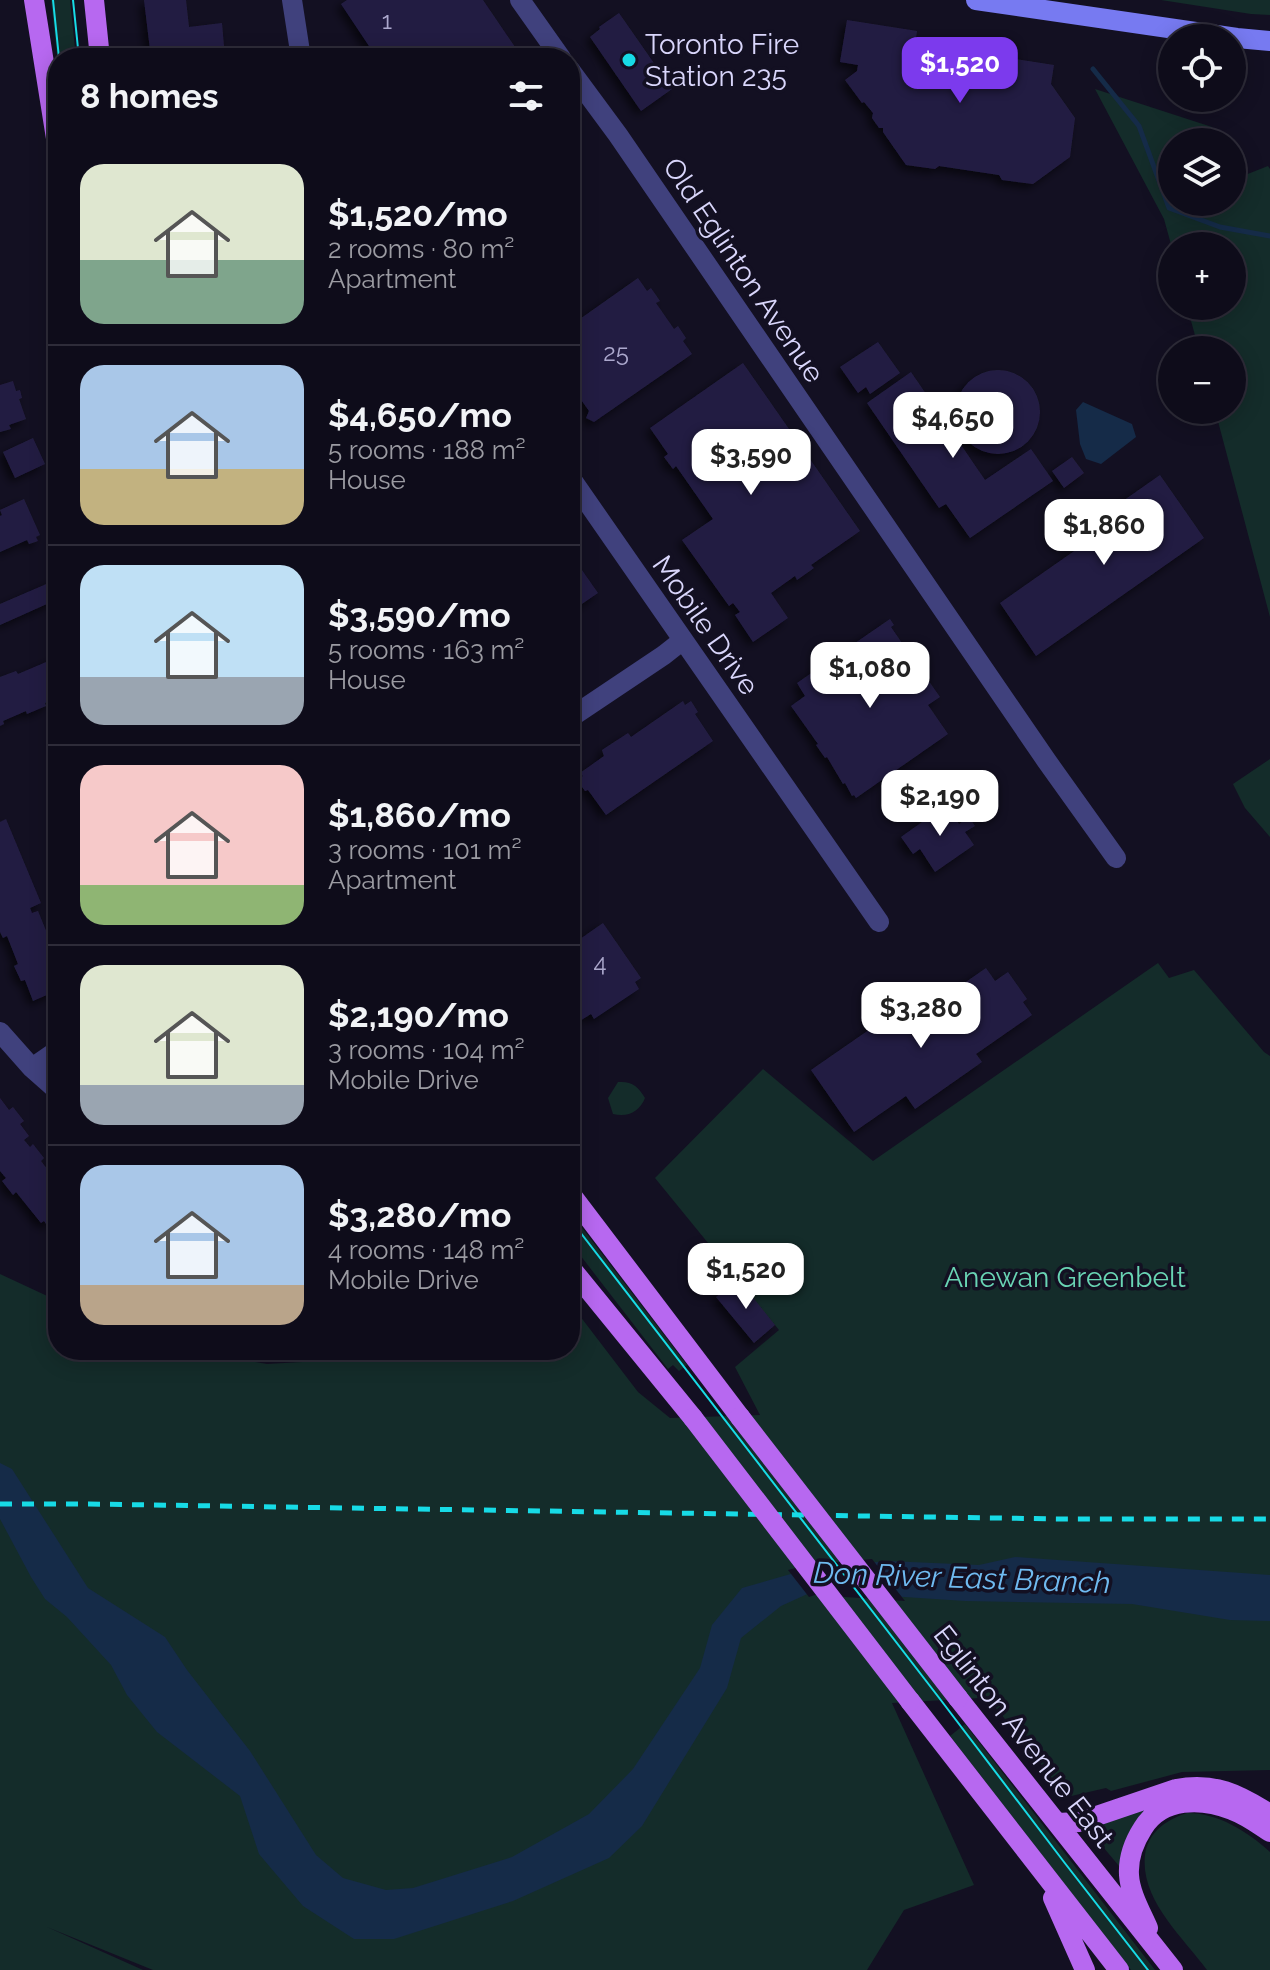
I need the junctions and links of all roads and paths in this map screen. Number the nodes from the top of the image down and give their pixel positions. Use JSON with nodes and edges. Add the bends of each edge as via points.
{"nodes":[{"id":1,"x":34,"y":0,"type":"edge"},
{"id":2,"x":94,"y":0,"type":"edge"},
{"id":3,"x":292,"y":0,"type":"edge"},
{"id":4,"x":520,"y":0,"type":"edge"},
{"id":5,"x":976,"y":0,"type":"edge"},
{"id":6,"x":1270,"y":41,"type":"edge"},
{"id":7,"x":99,"y":48,"type":"edge"},
{"id":8,"x":299,"y":48,"type":"edge"},
{"id":9,"x":554,"y":48,"type":"edge"},
{"id":10,"x":580,"y":84,"type":"edge"},
{"id":11,"x":48,"y":88,"type":"edge"},
{"id":12,"x":580,"y":491,"type":"edge"},
{"id":13,"x":683,"y":640,"type":"junction"},
{"id":14,"x":580,"y":711,"type":"edge"},
{"id":15,"x":1116,"y":858,"type":"dead end"},
{"id":16,"x":879,"y":922,"type":"dead end"},
{"id":17,"x":0,"y":1032,"type":"edge"},
{"id":18,"x":48,"y":1057,"type":"edge"},
{"id":19,"x":32,"y":1068,"type":"junction"},
{"id":20,"x":48,"y":1082,"type":"edge"},
{"id":21,"x":580,"y":1206,"type":"edge"},
{"id":22,"x":580,"y":1279,"type":"edge"},
{"id":23,"x":1270,"y":1814,"type":"edge"},
{"id":24,"x":1057,"y":1823,"type":"junction"},
{"id":25,"x":1270,"y":1832,"type":"edge"},
{"id":26,"x":1040,"y":1869,"type":"junction"},
{"id":27,"x":1157,"y":1950,"type":"junction"},
{"id":28,"x":1085,"y":1970,"type":"edge"},
{"id":29,"x":1119,"y":1970,"type":"edge"},
{"id":30,"x":1173,"y":1970,"type":"edge"}],
"edges":[{"from":1,"to":11,"type":"main road"},
{"from":2,"to":7,"type":"main road"},
{"from":3,"to":8,"type":"street"},
{"from":4,"to":9,"type":"street"},
{"from":5,"to":6,"type":"street"},
{"from":10,"to":15,"type":"street","name":"Old Eglinton Avenue"},
{"from":12,"to":13,"type":"street","name":"Mobile Drive"},
{"from":13,"to":14,"type":"street"},
{"from":13,"to":16,"type":"street","name":"Mobile Drive"},
{"from":17,"to":19,"type":"street"},
{"from":18,"to":19,"type":"street"},
{"from":19,"to":20,"type":"street"},
{"from":21,"to":24,"type":"main road","name":"Eglinton Avenue East","bridge":true},
{"from":22,"to":26,"type":"main road","bridge":true},
{"from":23,"to":24,"type":"main road","via":[[1229,1791],[1189,1787],[1079,1822]]},
{"from":24,"to":27,"type":"main road","name":"Eglinton Avenue East"},
{"from":25,"to":27,"type":"main road","via":[[1234,1810],[1206,1802],[1174,1804],[1146,1822],[1131,1852],[1129,1875]]},
{"from":26,"to":28,"type":"main road"},
{"from":26,"to":29,"type":"main road"},
{"from":27,"to":30,"type":"main road","name":"Eglinton Avenue East"}]}
